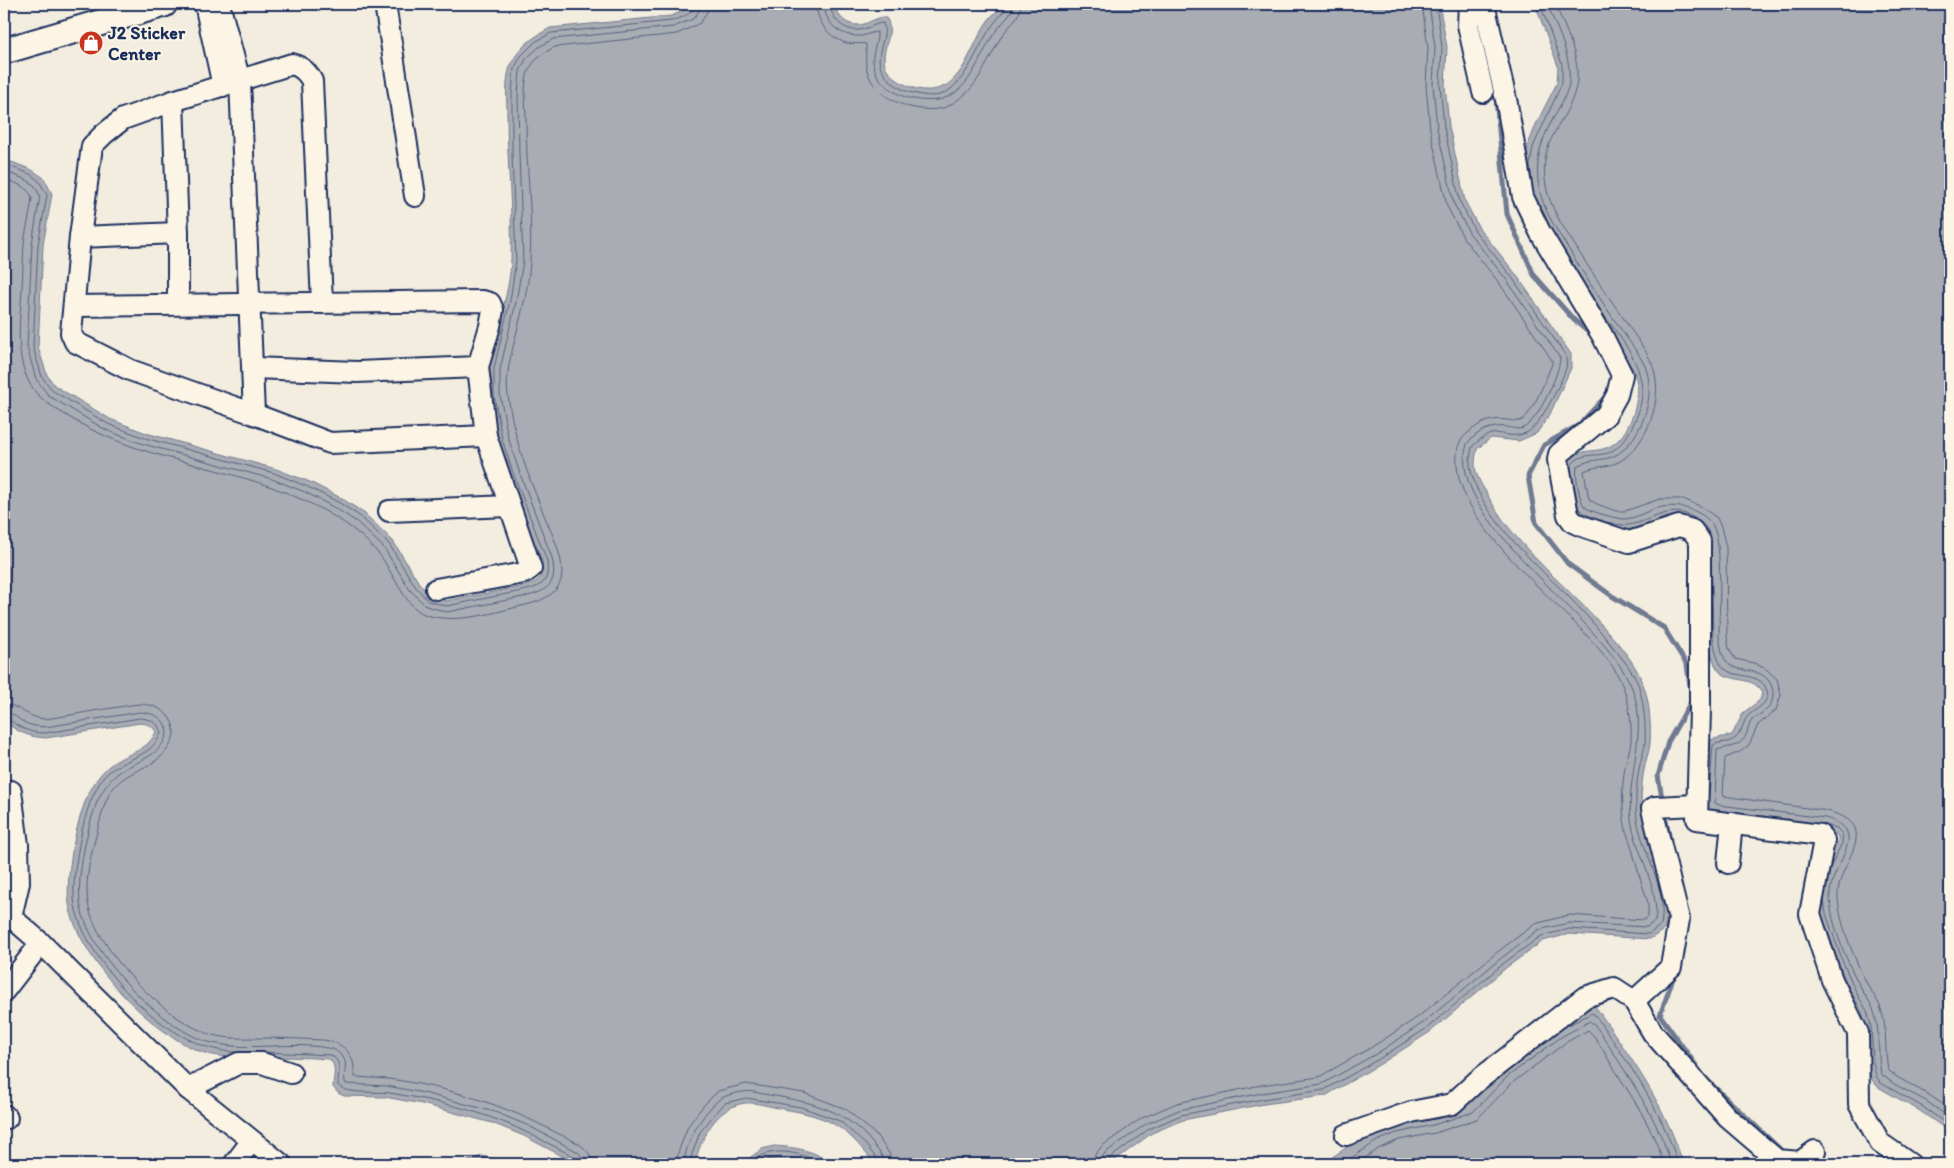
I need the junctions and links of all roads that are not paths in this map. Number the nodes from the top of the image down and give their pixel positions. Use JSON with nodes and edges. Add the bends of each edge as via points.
{"nodes":[{"id":1,"x":164,"y":4,"type":"edge"},
{"id":2,"x":205,"y":4,"type":"edge"},
{"id":3,"x":219,"y":4,"type":"edge"},
{"id":4,"x":385,"y":4,"type":"edge"},
{"id":5,"x":1469,"y":4,"type":"edge"},
{"id":6,"x":1484,"y":4,"type":"edge"},
{"id":7,"x":4,"y":50,"type":"edge"},
{"id":8,"x":232,"y":84,"type":"junction"},
{"id":9,"x":1483,"y":92,"type":"dead end"},
{"id":10,"x":173,"y":101,"type":"junction"},
{"id":11,"x":415,"y":196,"type":"dead end"},
{"id":12,"x":178,"y":233,"type":"junction"},
{"id":13,"x":80,"y":237,"type":"junction"},
{"id":14,"x":322,"y":302,"type":"junction"},
{"id":15,"x":178,"y":304,"type":"junction"},
{"id":16,"x":250,"y":304,"type":"junction"},
{"id":17,"x":74,"y":306,"type":"junction"},
{"id":18,"x":478,"y":367,"type":"junction"},
{"id":19,"x":252,"y":368,"type":"junction"},
{"id":20,"x":254,"y":414,"type":"junction"},
{"id":21,"x":486,"y":436,"type":"junction"},
{"id":22,"x":509,"y":506,"type":"junction"},
{"id":23,"x":389,"y":511,"type":"dead end"},
{"id":24,"x":436,"y":589,"type":"dead end"},
{"id":25,"x":11,"y":791,"type":"dead end"},
{"id":26,"x":1697,"y":805,"type":"junction"},
{"id":27,"x":1732,"y":823,"type":"junction"},
{"id":28,"x":1728,"y":863,"type":"dead end"},
{"id":29,"x":7,"y":914,"type":"edge"},
{"id":30,"x":42,"y":942,"type":"junction"},
{"id":31,"x":4,"y":991,"type":"edge"},
{"id":32,"x":1634,"y":1001,"type":"junction"},
{"id":33,"x":291,"y":1073,"type":"dead end"},
{"id":34,"x":188,"y":1089,"type":"junction"},
{"id":35,"x":243,"y":1135,"type":"junction"},
{"id":36,"x":1346,"y":1135,"type":"dead end"},
{"id":37,"x":1815,"y":1151,"type":"dead end"},
{"id":38,"x":234,"y":1164,"type":"edge"},
{"id":39,"x":281,"y":1164,"type":"edge"},
{"id":40,"x":1910,"y":1164,"type":"edge"}],
"edges":[{"from":1,"to":7,"type":"main road"},
{"from":2,"to":8,"type":"street"},
{"from":3,"to":8,"type":"street"},
{"from":4,"to":11,"type":"street"},
{"from":5,"to":9,"type":"street","via":[[1468,25]]},
{"from":6,"to":26,"type":"street","via":[[1524,197],[1540,232],[1602,335],[1622,375],[1618,396],[1606,415],[1559,454],[1568,515],[1582,526],[1629,542],[1679,526],[1692,530],[1700,541]]},
{"from":8,"to":10,"type":"street"},
{"from":8,"to":14,"type":"street","via":[[292,64],[300,67],[312,81]]},
{"from":8,"to":16,"type":"street"},
{"from":10,"to":12,"type":"street"},
{"from":10,"to":13,"type":"street","via":[[123,119],[92,146]]},
{"from":12,"to":13,"type":"street"},
{"from":12,"to":15,"type":"street"},
{"from":13,"to":17,"type":"street"},
{"from":14,"to":16,"type":"street"},
{"from":14,"to":18,"type":"street","via":[[490,303],[493,310],[490,326]]},
{"from":15,"to":16,"type":"street"},
{"from":15,"to":17,"type":"street"},
{"from":16,"to":19,"type":"street"},
{"from":17,"to":20,"type":"street","via":[[71,333],[75,342],[130,370]]},
{"from":18,"to":19,"type":"street","via":[[357,372]]},
{"from":18,"to":21,"type":"street"},
{"from":19,"to":20,"type":"street"},
{"from":20,"to":21,"type":"street","via":[[330,443]]},
{"from":21,"to":22,"type":"street"},
{"from":22,"to":23,"type":"street"},
{"from":22,"to":24,"type":"street","via":[[531,568],[524,573]]},
{"from":25,"to":29,"type":"street","via":[[18,845],[18,883]]},
{"from":26,"to":27,"type":"street","via":[[1697,819]]},
{"from":26,"to":32,"type":"street","via":[[1662,807],[1652,812],[1679,919],[1671,967]]},
{"from":27,"to":28,"type":"street"},
{"from":27,"to":40,"type":"street","via":[[1822,836],[1824,840],[1810,914],[1832,980],[1858,1033],[1859,1104],[1880,1143]]},
{"from":29,"to":30,"type":"street"},
{"from":30,"to":31,"type":"street"},
{"from":30,"to":34,"type":"street"},
{"from":32,"to":36,"type":"street","via":[[1614,988],[1586,997],[1476,1081],[1452,1104],[1411,1112]]},
{"from":32,"to":37,"type":"street","via":[[1652,1033],[1684,1070],[1728,1118],[1777,1160],[1800,1162]]},
{"from":33,"to":34,"type":"street","via":[[262,1062],[239,1063]]},
{"from":34,"to":35,"type":"street"},
{"from":35,"to":38,"type":"street"},
{"from":35,"to":39,"type":"street"}]}
